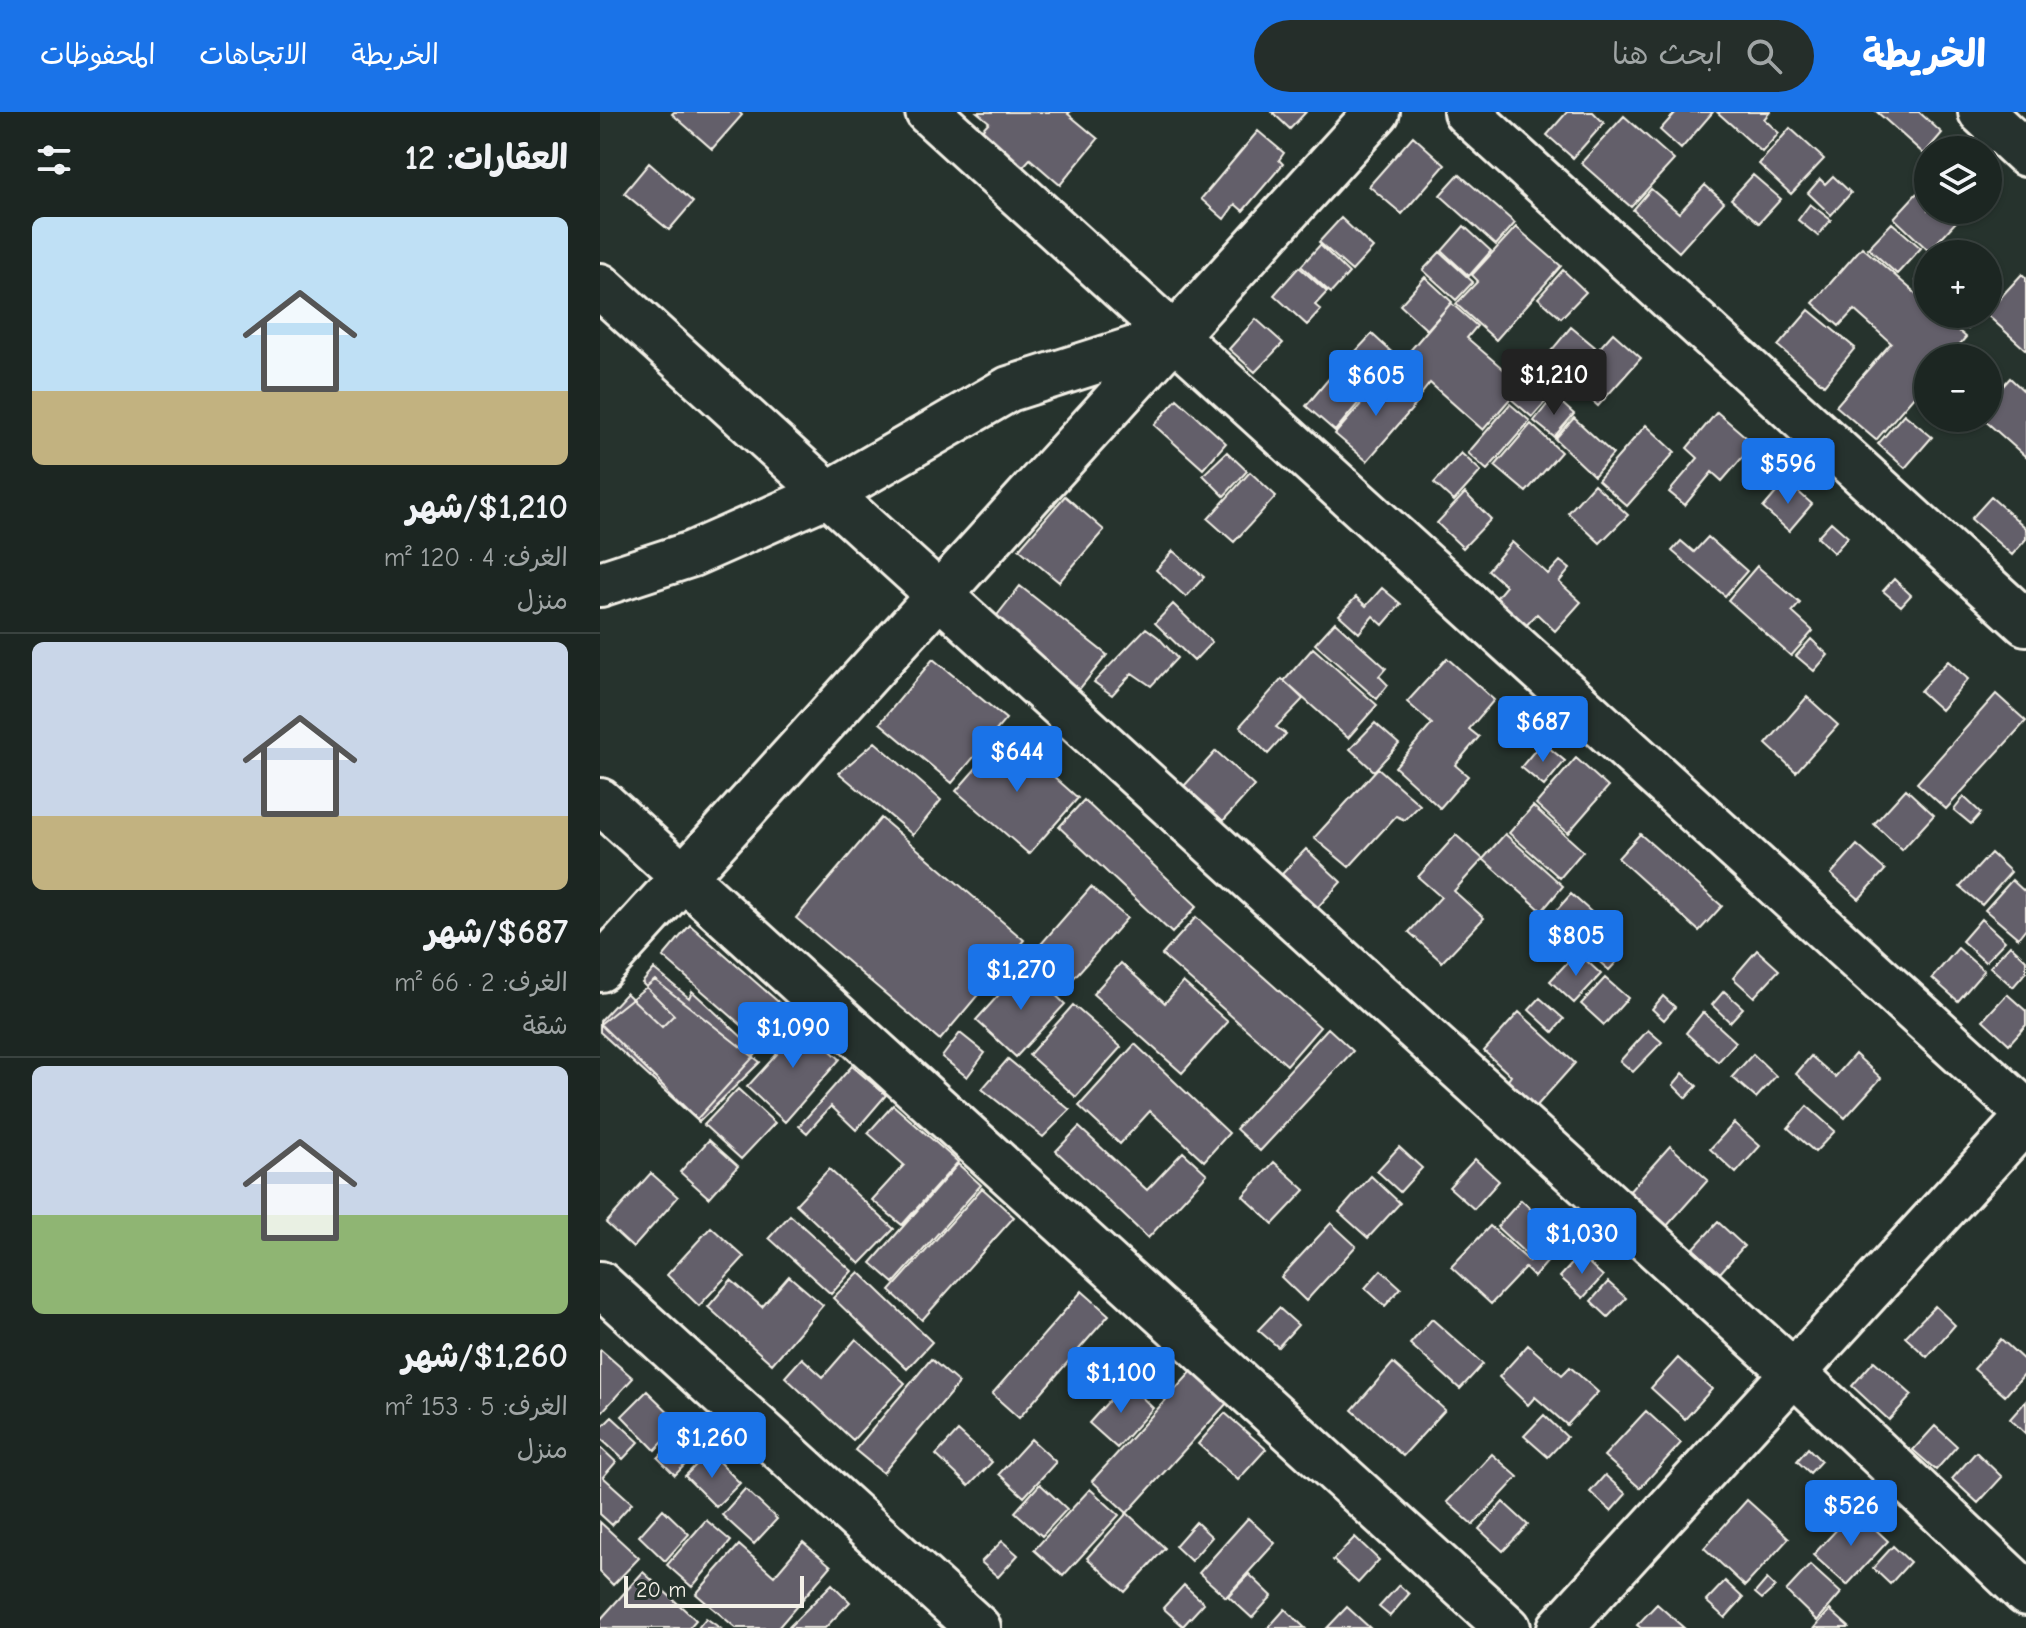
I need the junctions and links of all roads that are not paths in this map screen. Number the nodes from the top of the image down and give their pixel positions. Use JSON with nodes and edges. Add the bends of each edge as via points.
{"nodes":[{"id":1,"x":928,"y":112,"type":"edge"},
{"id":2,"x":1377,"y":112,"type":"edge"},
{"id":3,"x":1466,"y":112,"type":"edge"},
{"id":4,"x":1981,"y":112,"type":"edge"},
{"id":5,"x":2026,"y":154,"type":"edge"},
{"id":6,"x":600,"y":286,"type":"edge"},
{"id":7,"x":1174,"y":336,"type":"junction"},
{"id":8,"x":828,"y":494,"type":"junction"},
{"id":9,"x":600,"y":584,"type":"edge"},
{"id":10,"x":940,"y":595,"type":"junction"},
{"id":11,"x":2026,"y":623,"type":"edge"},
{"id":12,"x":600,"y":801,"type":"edge"},
{"id":13,"x":683,"y":876,"type":"junction"},
{"id":14,"x":600,"y":969,"type":"edge"},
{"id":15,"x":2026,"y":1112,"type":"edge"},
{"id":16,"x":2026,"y":1119,"type":"edge"},
{"id":17,"x":600,"y":1284,"type":"edge"},
{"id":18,"x":1794,"y":1373,"type":"junction"},
{"id":19,"x":2026,"y":1593,"type":"edge"},
{"id":20,"x":978,"y":1628,"type":"edge"},
{"id":21,"x":1508,"y":1628,"type":"edge"},
{"id":22,"x":1560,"y":1628,"type":"edge"}],
"edges":[{"from":1,"to":7,"type":"street"},
{"from":2,"to":7,"type":"street"},
{"from":3,"to":11,"type":"street"},
{"from":4,"to":5,"type":"street"},
{"from":6,"to":8,"type":"street"},
{"from":7,"to":8,"type":"street","via":[[1009,389]]},
{"from":7,"to":10,"type":"street"},
{"from":7,"to":15,"type":"street"},
{"from":8,"to":9,"type":"street","via":[[692,554]]},
{"from":8,"to":10,"type":"street"},
{"from":10,"to":13,"type":"street"},
{"from":10,"to":18,"type":"street"},
{"from":12,"to":13,"type":"street"},
{"from":13,"to":14,"type":"street"},
{"from":13,"to":21,"type":"street"},
{"from":16,"to":18,"type":"street"},
{"from":17,"to":20,"type":"street"},
{"from":18,"to":19,"type":"street"},
{"from":18,"to":22,"type":"street"}]}
